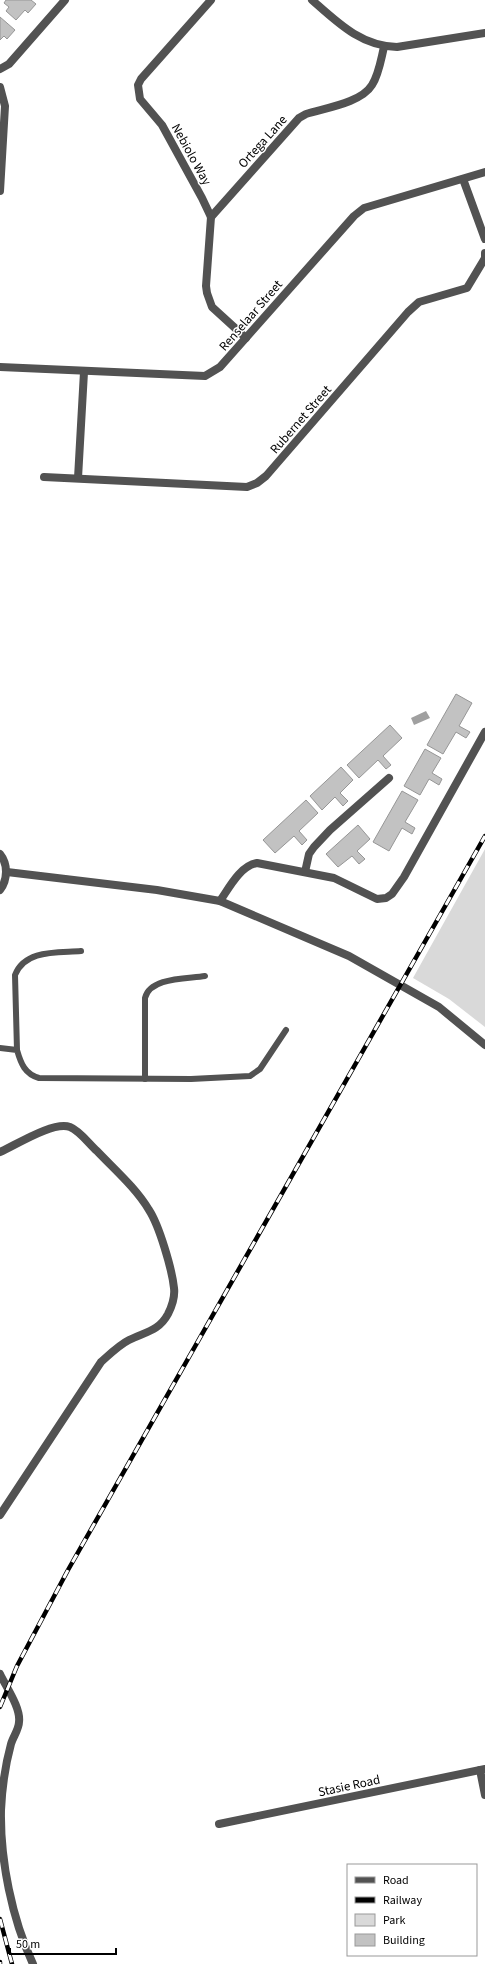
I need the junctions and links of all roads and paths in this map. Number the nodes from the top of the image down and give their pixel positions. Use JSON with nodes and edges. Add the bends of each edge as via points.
{"nodes":[{"id":1,"x":65,"y":0,"type":"edge"},
{"id":2,"x":211,"y":0,"type":"edge"},
{"id":3,"x":312,"y":0,"type":"edge"},
{"id":4,"x":485,"y":33,"type":"edge"},
{"id":5,"x":384,"y":47,"type":"junction"},
{"id":6,"x":0,"y":69,"type":"edge"},
{"id":7,"x":0,"y":87,"type":"edge"},
{"id":8,"x":485,"y":172,"type":"edge"},
{"id":9,"x":463,"y":179,"type":"junction"},
{"id":10,"x":0,"y":191,"type":"edge"},
{"id":11,"x":211,"y":217,"type":"junction"},
{"id":12,"x":485,"y":239,"type":"edge"},
{"id":13,"x":485,"y":253,"type":"edge"},
{"id":14,"x":246,"y":338,"type":"junction"},
{"id":15,"x":0,"y":367,"type":"edge"},
{"id":16,"x":84,"y":372,"type":"junction"},
{"id":17,"x":44,"y":477,"type":"dead end"},
{"id":18,"x":78,"y":478,"type":"junction"},
{"id":19,"x":485,"y":732,"type":"edge"},
{"id":20,"x":388,"y":778,"type":"dead end"},
{"id":21,"x":0,"y":854,"type":"edge"},
{"id":22,"x":6,"y":872,"type":"junction"},
{"id":23,"x":306,"y":872,"type":"junction"},
{"id":24,"x":0,"y":890,"type":"edge"},
{"id":25,"x":220,"y":901,"type":"junction"},
{"id":26,"x":81,"y":951,"type":"dead end"},
{"id":27,"x":205,"y":976,"type":"dead end"},
{"id":28,"x":286,"y":1030,"type":"dead end"},
{"id":29,"x":485,"y":1045,"type":"edge"},
{"id":30,"x":0,"y":1048,"type":"edge"},
{"id":31,"x":17,"y":1050,"type":"junction"},
{"id":32,"x":145,"y":1079,"type":"junction"},
{"id":33,"x":0,"y":1152,"type":"edge"},
{"id":34,"x":0,"y":1515,"type":"edge"},
{"id":35,"x":0,"y":1674,"type":"edge"},
{"id":36,"x":483,"y":1769,"type":"edge"},
{"id":37,"x":485,"y":1795,"type":"edge"},
{"id":38,"x":219,"y":1824,"type":"dead end"},
{"id":39,"x":33,"y":1964,"type":"edge"}],
"edges":[{"from":1,"to":6,"type":"street","via":[[8,64]]},
{"from":2,"to":11,"type":"street","name":"Nebiolo Way","via":[[141,79],[138,92],[140,99],[162,125]]},
{"from":3,"to":5,"type":"street","via":[[354,35]]},
{"from":4,"to":5,"type":"street"},
{"from":5,"to":11,"type":"street","name":"Ortega Lane","via":[[372,85],[365,93],[356,99],[299,118]]},
{"from":7,"to":10,"type":"street","via":[[5,106]]},
{"from":8,"to":9,"type":"street","name":"Renselaar Street"},
{"from":9,"to":12,"type":"street"},
{"from":9,"to":14,"type":"street","name":"Renselaar Street","via":[[364,208],[354,216]]},
{"from":11,"to":14,"type":"street","name":"Nebiolo Way","via":[[206,286],[209,300],[212,306]]},
{"from":13,"to":18,"type":"street","name":"Rubernet Street","via":[[485,258],[467,288],[419,302],[408,312],[266,476],[257,483],[247,487]]},
{"from":14,"to":16,"type":"street","name":"Renselaar Street","via":[[220,367],[205,376]]},
{"from":15,"to":16,"type":"street","name":"Renselaar Street"},
{"from":16,"to":18,"type":"street"},
{"from":17,"to":18,"type":"street","name":"Rubernet Street"},
{"from":19,"to":23,"type":"street","via":[[392,894],[377,899],[334,878]]},
{"from":20,"to":23,"type":"street","via":[[314,847],[309,854]]},
{"from":21,"to":22,"type":"street","via":[[6,864]]},
{"from":22,"to":24,"type":"street","via":[[6,880]]},
{"from":22,"to":25,"type":"street","via":[[157,890]]},
{"from":23,"to":25,"type":"street","via":[[250,864]]},
{"from":25,"to":29,"type":"street","via":[[349,956],[439,1007]]},
{"from":26,"to":31,"type":"lane","via":[[42,954],[26,960],[18,968],[15,975]]},
{"from":27,"to":32,"type":"lane","via":[[157,983],[146,994]]},
{"from":28,"to":32,"type":"lane","via":[[260,1069],[250,1076]]},
{"from":30,"to":31,"type":"lane"},
{"from":31,"to":32,"type":"lane","via":[[20,1062],[30,1076]]},
{"from":33,"to":34,"type":"street","via":[[50,1128],[70,1127],[77,1132],[150,1211],[174,1288],[173,1302],[162,1324],[153,1331],[118,1347],[101,1362]]},
{"from":35,"to":39,"type":"street","via":[[18,1709],[20,1722],[11,1742],[5,1766],[1,1811],[4,1861],[13,1910]]},
{"from":36,"to":37,"type":"street"},
{"from":36,"to":38,"type":"street","name":"Stasie Road"}]}
